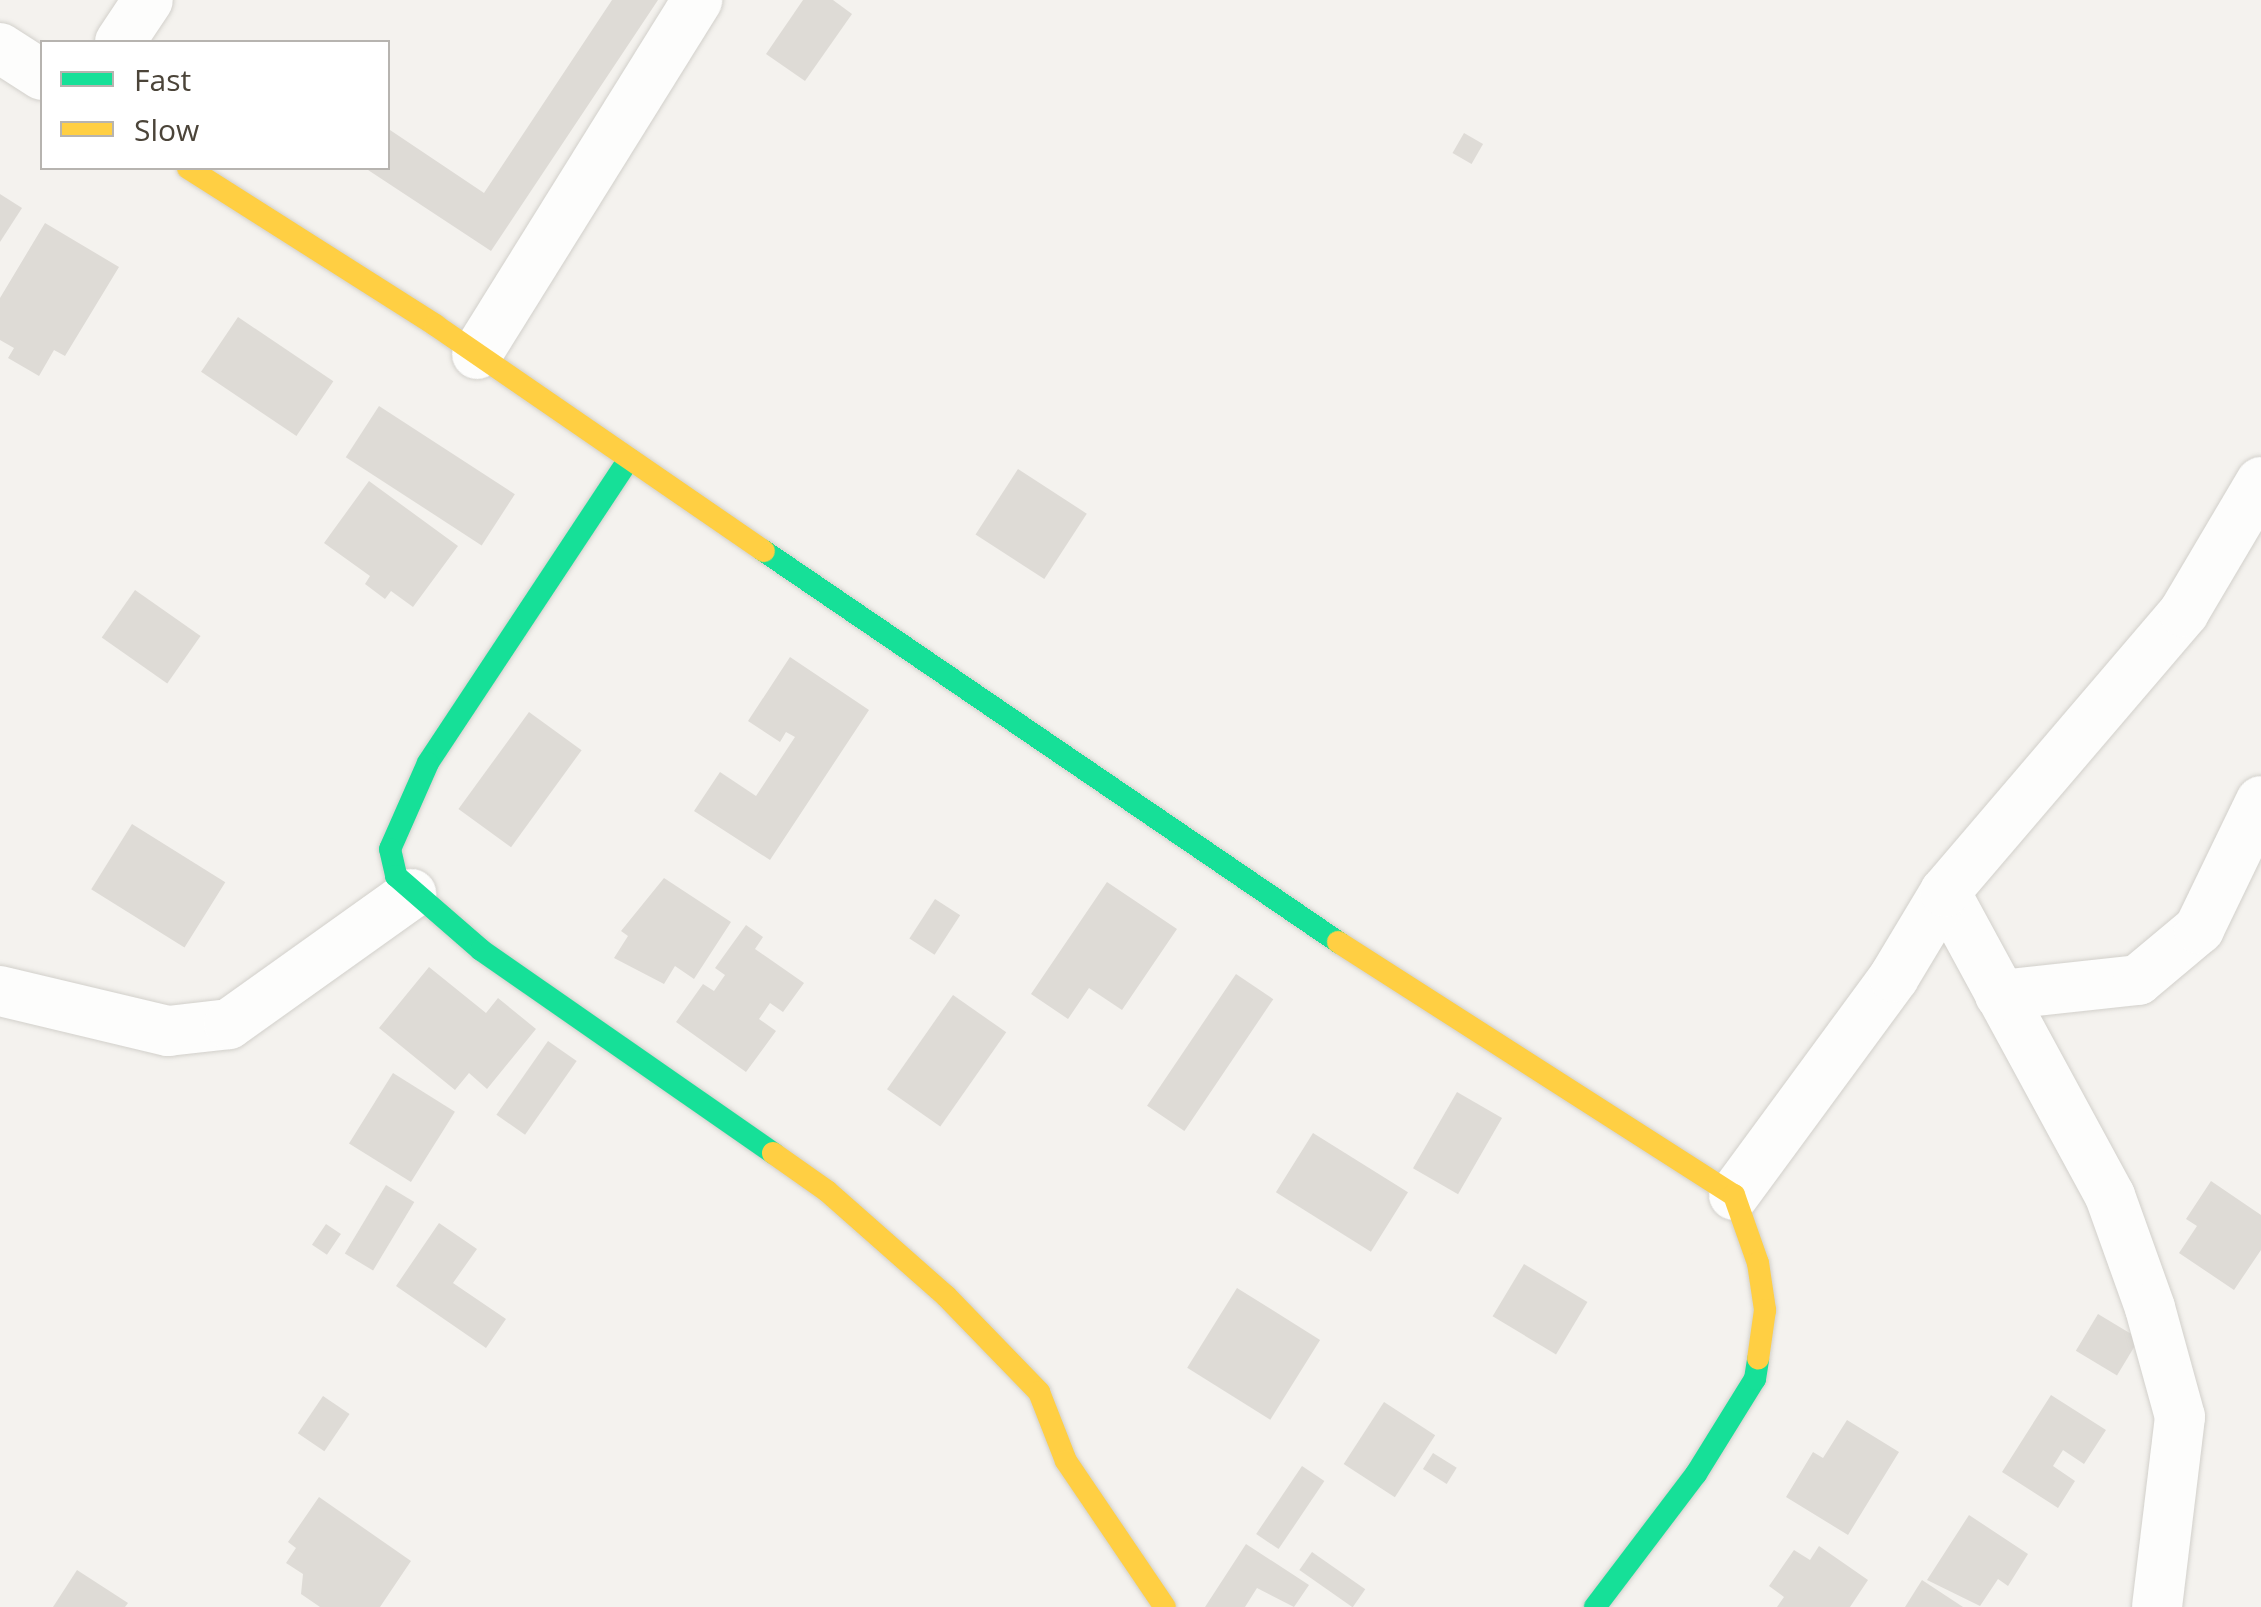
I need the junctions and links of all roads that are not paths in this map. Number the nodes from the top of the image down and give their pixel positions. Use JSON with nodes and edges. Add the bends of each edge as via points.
{"nodes":[{"id":1,"x":148,"y":0,"type":"edge"},
{"id":2,"x":697,"y":0,"type":"edge"},
{"id":3,"x":121,"y":40,"type":"edge"},
{"id":4,"x":0,"y":48,"type":"edge"},
{"id":5,"x":40,"y":74,"type":"edge"},
{"id":6,"x":191,"y":170,"type":"edge"},
{"id":7,"x":477,"y":354,"type":"junction"},
{"id":8,"x":630,"y":459,"type":"junction"},
{"id":9,"x":2261,"y":482,"type":"edge"},
{"id":10,"x":2261,"y":801,"type":"edge"},
{"id":11,"x":1944,"y":892,"type":"junction"},
{"id":12,"x":411,"y":894,"type":"junction"},
{"id":13,"x":0,"y":991,"type":"edge"},
{"id":14,"x":2000,"y":995,"type":"junction"},
{"id":15,"x":1734,"y":1196,"type":"junction"},
{"id":16,"x":1165,"y":1607,"type":"edge"},
{"id":17,"x":1594,"y":1607,"type":"edge"},
{"id":18,"x":2157,"y":1607,"type":"edge"}],
"edges":[{"from":1,"to":3,"type":"street"},
{"from":2,"to":7,"type":"street"},
{"from":4,"to":5,"type":"street"},
{"from":6,"to":7,"type":"street"},
{"from":7,"to":8,"type":"street"},
{"from":8,"to":12,"type":"street","via":[[428,763],[390,849],[396,876]]},
{"from":8,"to":15,"type":"street","via":[[1267,897]]},
{"from":9,"to":11,"type":"street","via":[[2184,612]]},
{"from":10,"to":14,"type":"street","via":[[2200,929],[2138,980]]},
{"from":11,"to":14,"type":"street"},
{"from":11,"to":15,"type":"street","via":[[1894,976]]},
{"from":12,"to":13,"type":"street","via":[[229,1024],[168,1031]]},
{"from":12,"to":16,"type":"street","via":[[827,1191],[946,1296],[1039,1392],[1066,1461]]},
{"from":14,"to":18,"type":"street","via":[[2110,1196],[2180,1417]]},
{"from":15,"to":17,"type":"street","via":[[1758,1264],[1765,1310],[1756,1379],[1696,1474]]}]}
